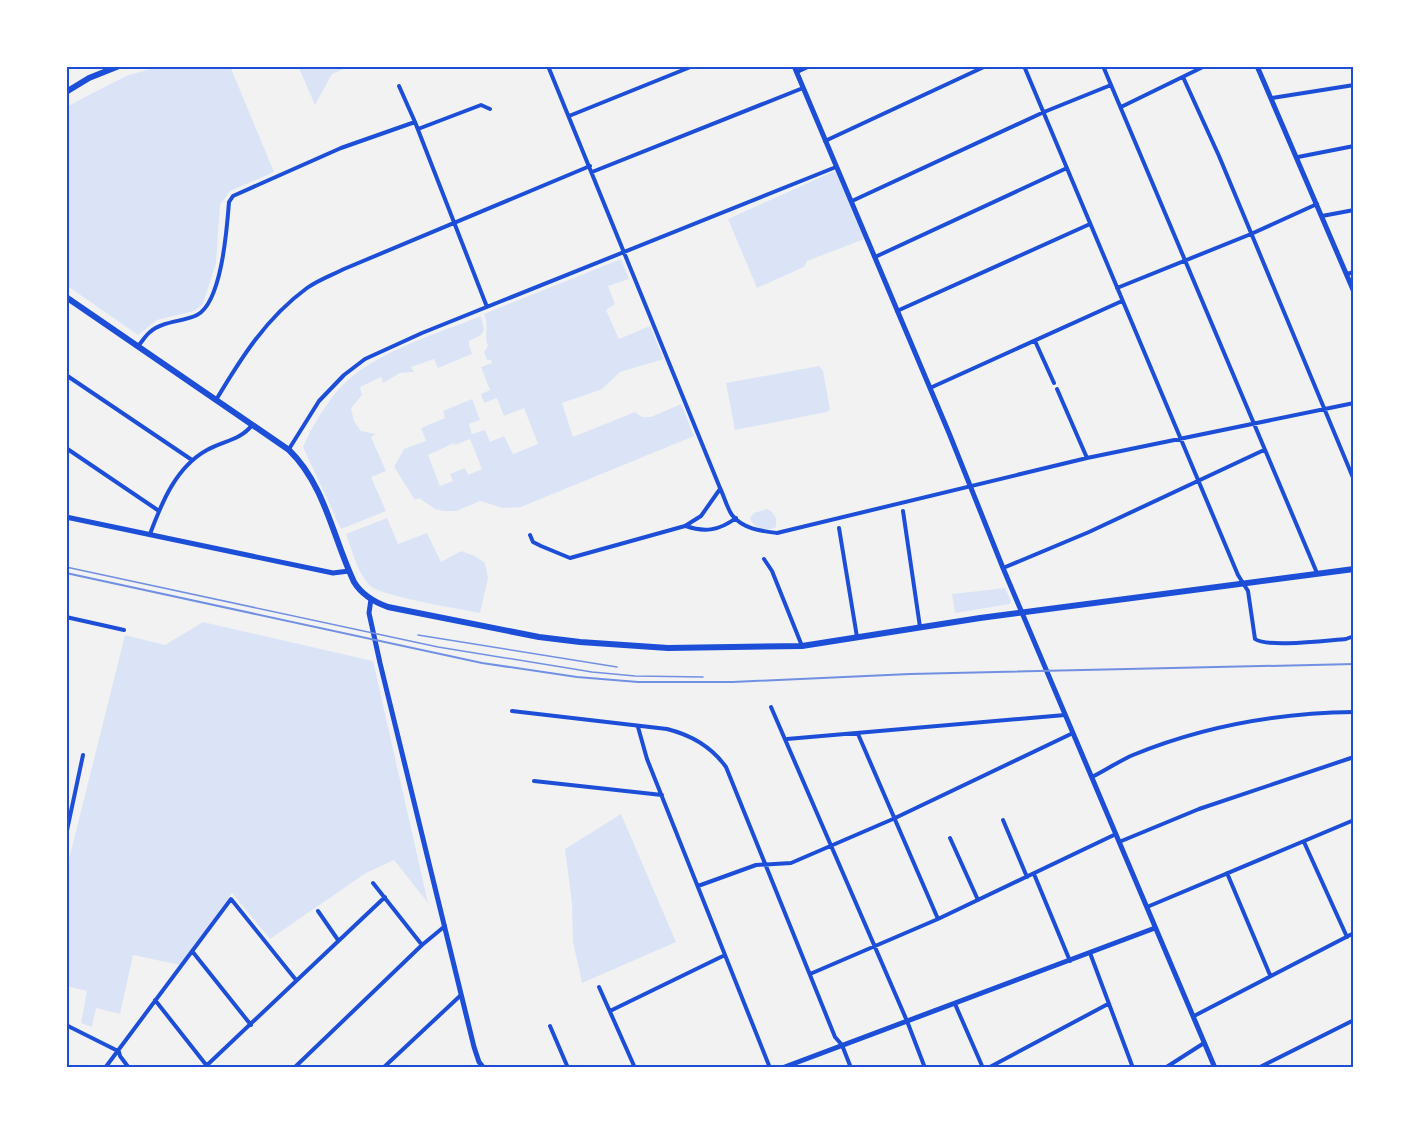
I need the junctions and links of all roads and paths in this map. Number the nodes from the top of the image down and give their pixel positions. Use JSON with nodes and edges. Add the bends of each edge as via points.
{"nodes":[{"id":1,"x":119,"y":66,"type":"edge"},
{"id":2,"x":548,"y":66,"type":"edge"},
{"id":3,"x":693,"y":66,"type":"edge"},
{"id":4,"x":810,"y":66,"type":"edge"},
{"id":5,"x":987,"y":66,"type":"edge"},
{"id":6,"x":1024,"y":66,"type":"edge"},
{"id":7,"x":1103,"y":66,"type":"edge"},
{"id":8,"x":1204,"y":66,"type":"edge"},
{"id":9,"x":1257,"y":66,"type":"edge"},
{"id":10,"x":796,"y":69,"type":"edge"},
{"id":11,"x":1183,"y":77,"type":"junction"},
{"id":12,"x":1111,"y":85,"type":"junction"},
{"id":13,"x":1354,"y":85,"type":"edge"},
{"id":14,"x":399,"y":86,"type":"dead end"},
{"id":15,"x":803,"y":88,"type":"junction"},
{"id":16,"x":66,"y":92,"type":"edge"},
{"id":17,"x":1272,"y":98,"type":"junction"},
{"id":18,"x":1120,"y":107,"type":"junction"},
{"id":19,"x":490,"y":109,"type":"dead end"},
{"id":20,"x":1044,"y":112,"type":"junction"},
{"id":21,"x":569,"y":116,"type":"junction"},
{"id":22,"x":415,"y":122,"type":"junction"},
{"id":23,"x":418,"y":129,"type":"junction"},
{"id":24,"x":825,"y":141,"type":"junction"},
{"id":25,"x":1354,"y":146,"type":"edge"},
{"id":26,"x":1298,"y":157,"type":"junction"},
{"id":27,"x":590,"y":166,"type":"junction"},
{"id":28,"x":837,"y":166,"type":"junction"},
{"id":29,"x":1067,"y":168,"type":"junction"},
{"id":30,"x":592,"y":172,"type":"junction"},
{"id":31,"x":852,"y":201,"type":"junction"},
{"id":32,"x":1318,"y":204,"type":"junction"},
{"id":33,"x":1354,"y":210,"type":"edge"},
{"id":34,"x":1322,"y":216,"type":"junction"},
{"id":35,"x":453,"y":223,"type":"junction"},
{"id":36,"x":1090,"y":224,"type":"junction"},
{"id":37,"x":1251,"y":234,"type":"junction"},
{"id":38,"x":624,"y":252,"type":"junction"},
{"id":39,"x":874,"y":257,"type":"junction"},
{"id":40,"x":1186,"y":260,"type":"junction"},
{"id":41,"x":1354,"y":272,"type":"edge"},
{"id":42,"x":1347,"y":274,"type":"junction"},
{"id":43,"x":1117,"y":288,"type":"junction"},
{"id":44,"x":1354,"y":292,"type":"edge"},
{"id":45,"x":66,"y":297,"type":"edge"},
{"id":46,"x":1122,"y":301,"type":"junction"},
{"id":47,"x":487,"y":307,"type":"junction"},
{"id":48,"x":897,"y":311,"type":"junction"},
{"id":49,"x":1035,"y":341,"type":"junction"},
{"id":50,"x":138,"y":346,"type":"junction"},
{"id":51,"x":66,"y":375,"type":"edge"},
{"id":52,"x":1054,"y":383,"type":"dead end"},
{"id":53,"x":930,"y":388,"type":"junction"},
{"id":54,"x":1057,"y":389,"type":"dead end"},
{"id":55,"x":215,"y":400,"type":"junction"},
{"id":56,"x":1354,"y":403,"type":"edge"},
{"id":57,"x":1324,"y":409,"type":"junction"},
{"id":58,"x":1255,"y":424,"type":"junction"},
{"id":59,"x":252,"y":425,"type":"junction"},
{"id":60,"x":1180,"y":439,"type":"junction"},
{"id":61,"x":66,"y":448,"type":"edge"},
{"id":62,"x":288,"y":450,"type":"junction"},
{"id":63,"x":1264,"y":450,"type":"junction"},
{"id":64,"x":1087,"y":458,"type":"junction"},
{"id":65,"x":192,"y":460,"type":"junction"},
{"id":66,"x":1354,"y":480,"type":"edge"},
{"id":67,"x":1198,"y":481,"type":"junction"},
{"id":68,"x":971,"y":486,"type":"junction"},
{"id":69,"x":720,"y":488,"type":"junction"},
{"id":70,"x":159,"y":511,"type":"junction"},
{"id":71,"x":903,"y":511,"type":"dead end"},
{"id":72,"x":66,"y":517,"type":"edge"},
{"id":73,"x":736,"y":518,"type":"junction"},
{"id":74,"x":686,"y":526,"type":"junction"},
{"id":75,"x":839,"y":528,"type":"dead end"},
{"id":76,"x":150,"y":534,"type":"junction"},
{"id":77,"x":530,"y":535,"type":"dead end"},
{"id":78,"x":764,"y":559,"type":"dead end"},
{"id":79,"x":1003,"y":568,"type":"junction"},
{"id":80,"x":1354,"y":569,"type":"edge"},
{"id":81,"x":349,"y":571,"type":"junction"},
{"id":82,"x":1317,"y":573,"type":"junction"},
{"id":83,"x":1243,"y":583,"type":"junction"},
{"id":84,"x":371,"y":600,"type":"junction"},
{"id":85,"x":1023,"y":612,"type":"junction"},
{"id":86,"x":66,"y":617,"type":"edge"},
{"id":87,"x":920,"y":627,"type":"junction"},
{"id":88,"x":124,"y":630,"type":"dead end"},
{"id":89,"x":1354,"y":636,"type":"edge"},
{"id":90,"x":857,"y":638,"type":"junction"},
{"id":91,"x":802,"y":646,"type":"junction"},
{"id":92,"x":771,"y":706,"type":"dead end"},
{"id":93,"x":512,"y":711,"type":"dead end"},
{"id":94,"x":1354,"y":712,"type":"edge"},
{"id":95,"x":1065,"y":715,"type":"junction"},
{"id":96,"x":638,"y":727,"type":"junction"},
{"id":97,"x":1073,"y":733,"type":"junction"},
{"id":98,"x":858,"y":734,"type":"junction"},
{"id":99,"x":787,"y":739,"type":"junction"},
{"id":100,"x":83,"y":755,"type":"dead end"},
{"id":101,"x":1354,"y":757,"type":"edge"},
{"id":102,"x":1092,"y":777,"type":"junction"},
{"id":103,"x":534,"y":781,"type":"dead end"},
{"id":104,"x":662,"y":795,"type":"junction"},
{"id":105,"x":893,"y":819,"type":"junction"},
{"id":106,"x":68,"y":820,"type":"edge"},
{"id":107,"x":1003,"y":820,"type":"dead end"},
{"id":108,"x":1354,"y":820,"type":"edge"},
{"id":109,"x":1116,"y":834,"type":"junction"},
{"id":110,"x":66,"y":835,"type":"edge"},
{"id":111,"x":950,"y":838,"type":"dead end"},
{"id":112,"x":1119,"y":842,"type":"junction"},
{"id":113,"x":1304,"y":842,"type":"junction"},
{"id":114,"x":831,"y":845,"type":"junction"},
{"id":115,"x":766,"y":864,"type":"junction"},
{"id":116,"x":1034,"y":873,"type":"junction"},
{"id":117,"x":1227,"y":873,"type":"junction"},
{"id":118,"x":1027,"y":877,"type":"junction"},
{"id":119,"x":373,"y":883,"type":"dead end"},
{"id":120,"x":698,"y":886,"type":"junction"},
{"id":121,"x":385,"y":897,"type":"junction"},
{"id":122,"x":978,"y":900,"type":"junction"},
{"id":123,"x":1147,"y":907,"type":"junction"},
{"id":124,"x":318,"y":911,"type":"dead end"},
{"id":125,"x":938,"y":919,"type":"junction"},
{"id":126,"x":445,"y":926,"type":"junction"},
{"id":127,"x":1155,"y":928,"type":"junction"},
{"id":128,"x":1354,"y":933,"type":"edge"},
{"id":129,"x":1347,"y":937,"type":"junction"},
{"id":130,"x":338,"y":940,"type":"junction"},
{"id":131,"x":422,"y":945,"type":"junction"},
{"id":132,"x":874,"y":947,"type":"junction"},
{"id":133,"x":192,"y":951,"type":"junction"},
{"id":134,"x":1090,"y":953,"type":"junction"},
{"id":135,"x":726,"y":955,"type":"junction"},
{"id":136,"x":1070,"y":960,"type":"junction"},
{"id":137,"x":810,"y":974,"type":"junction"},
{"id":138,"x":1270,"y":975,"type":"junction"},
{"id":139,"x":296,"y":980,"type":"junction"},
{"id":140,"x":599,"y":987,"type":"dead end"},
{"id":141,"x":461,"y":994,"type":"junction"},
{"id":142,"x":155,"y":1000,"type":"junction"},
{"id":143,"x":955,"y":1004,"type":"junction"},
{"id":144,"x":1108,"y":1004,"type":"junction"},
{"id":145,"x":610,"y":1011,"type":"junction"},
{"id":146,"x":1194,"y":1016,"type":"junction"},
{"id":147,"x":1354,"y":1020,"type":"edge"},
{"id":148,"x":907,"y":1022,"type":"junction"},
{"id":149,"x":66,"y":1024,"type":"edge"},
{"id":150,"x":250,"y":1025,"type":"junction"},
{"id":151,"x":550,"y":1026,"type":"dead end"},
{"id":152,"x":1205,"y":1043,"type":"junction"},
{"id":153,"x":842,"y":1045,"type":"junction"},
{"id":154,"x":118,"y":1051,"type":"junction"},
{"id":155,"x":479,"y":1062,"type":"junction"},
{"id":156,"x":206,"y":1067,"type":"edge"},
{"id":157,"x":474,"y":1067,"type":"edge"},
{"id":158,"x":105,"y":1068,"type":"edge"},
{"id":159,"x":129,"y":1068,"type":"edge"},
{"id":160,"x":294,"y":1068,"type":"edge"},
{"id":161,"x":383,"y":1068,"type":"edge"},
{"id":162,"x":484,"y":1068,"type":"edge"},
{"id":163,"x":568,"y":1068,"type":"edge"},
{"id":164,"x":635,"y":1068,"type":"edge"},
{"id":165,"x":771,"y":1068,"type":"edge"},
{"id":166,"x":782,"y":1068,"type":"edge"},
{"id":167,"x":851,"y":1068,"type":"edge"},
{"id":168,"x":925,"y":1068,"type":"edge"},
{"id":169,"x":983,"y":1068,"type":"edge"},
{"id":170,"x":988,"y":1068,"type":"edge"},
{"id":171,"x":1132,"y":1068,"type":"edge"},
{"id":172,"x":1166,"y":1068,"type":"edge"},
{"id":173,"x":1215,"y":1068,"type":"edge"},
{"id":174,"x":1258,"y":1068,"type":"edge"}],
"edges":[{"from":1,"to":16,"type":"main road"},
{"from":2,"to":21,"type":"street"},
{"from":3,"to":21,"type":"street"},
{"from":4,"to":10,"type":"street"},
{"from":5,"to":24,"type":"street"},
{"from":6,"to":20,"type":"street"},
{"from":7,"to":12,"type":"street"},
{"from":8,"to":11,"type":"street"},
{"from":9,"to":17,"type":"street"},
{"from":10,"to":15,"type":"street"},
{"from":11,"to":18,"type":"street"},
{"from":11,"to":37,"type":"street"},
{"from":12,"to":18,"type":"street"},
{"from":12,"to":20,"type":"street"},
{"from":13,"to":17,"type":"street"},
{"from":14,"to":22,"type":"street"},
{"from":15,"to":24,"type":"street"},
{"from":15,"to":30,"type":"street"},
{"from":17,"to":26,"type":"street"},
{"from":18,"to":40,"type":"street"},
{"from":19,"to":23,"type":"street","via":[[482,105]]},
{"from":20,"to":29,"type":"street"},
{"from":20,"to":31,"type":"street"},
{"from":21,"to":27,"type":"street"},
{"from":22,"to":23,"type":"street"},
{"from":22,"to":50,"type":"street","via":[[341,148],[233,195],[220,274],[206,307],[196,316],[149,332]]},
{"from":23,"to":35,"type":"street"},
{"from":24,"to":28,"type":"street"},
{"from":25,"to":26,"type":"street"},
{"from":26,"to":32,"type":"street"},
{"from":27,"to":30,"type":"street"},
{"from":27,"to":35,"type":"street"},
{"from":28,"to":31,"type":"street"},
{"from":28,"to":38,"type":"street"},
{"from":29,"to":36,"type":"street"},
{"from":29,"to":39,"type":"street"},
{"from":30,"to":38,"type":"street"},
{"from":31,"to":39,"type":"street"},
{"from":32,"to":34,"type":"street"},
{"from":32,"to":37,"type":"street"},
{"from":33,"to":34,"type":"street"},
{"from":34,"to":42,"type":"street"},
{"from":35,"to":47,"type":"street"},
{"from":35,"to":55,"type":"street","via":[[308,287],[260,332]]},
{"from":36,"to":43,"type":"street"},
{"from":36,"to":48,"type":"street"},
{"from":37,"to":40,"type":"street"},
{"from":37,"to":57,"type":"street"},
{"from":38,"to":47,"type":"street"},
{"from":38,"to":69,"type":"street"},
{"from":39,"to":48,"type":"street"},
{"from":40,"to":43,"type":"street"},
{"from":40,"to":58,"type":"street"},
{"from":41,"to":42,"type":"street"},
{"from":42,"to":44,"type":"street"},
{"from":43,"to":46,"type":"street"},
{"from":45,"to":50,"type":"main road"},
{"from":46,"to":49,"type":"street"},
{"from":46,"to":60,"type":"street"},
{"from":47,"to":62,"type":"street","via":[[364,359],[327,392]]},
{"from":48,"to":53,"type":"street"},
{"from":49,"to":52,"type":"street"},
{"from":49,"to":53,"type":"street"},
{"from":50,"to":55,"type":"main road"},
{"from":51,"to":65,"type":"street"},
{"from":53,"to":68,"type":"street"},
{"from":54,"to":64,"type":"street"},
{"from":55,"to":59,"type":"main road"},
{"from":56,"to":57,"type":"street"},
{"from":57,"to":58,"type":"street"},
{"from":57,"to":66,"type":"street"},
{"from":58,"to":60,"type":"street"},
{"from":58,"to":63,"type":"street"},
{"from":59,"to":62,"type":"main road"},
{"from":59,"to":65,"type":"street","via":[[237,438],[224,441]]},
{"from":60,"to":64,"type":"street"},
{"from":60,"to":67,"type":"street"},
{"from":61,"to":70,"type":"street"},
{"from":62,"to":81,"type":"main road","via":[[303,464],[318,492]]},
{"from":63,"to":67,"type":"street"},
{"from":63,"to":82,"type":"street"},
{"from":64,"to":68,"type":"street"},
{"from":65,"to":70,"type":"street","via":[[164,496]]},
{"from":67,"to":79,"type":"street"},
{"from":67,"to":83,"type":"street"},
{"from":68,"to":73,"type":"street","via":[[777,533],[758,531]]},
{"from":68,"to":79,"type":"street"},
{"from":69,"to":73,"type":"street"},
{"from":69,"to":74,"type":"street","via":[[708,508]]},
{"from":70,"to":76,"type":"street"},
{"from":71,"to":87,"type":"street"},
{"from":72,"to":76,"type":"street"},
{"from":73,"to":74,"type":"street","via":[[714,530]]},
{"from":74,"to":77,"type":"street","via":[[570,558],[533,542]]},
{"from":75,"to":90,"type":"street"},
{"from":76,"to":81,"type":"street","via":[[333,573]]},
{"from":78,"to":91,"type":"street"},
{"from":79,"to":85,"type":"street"},
{"from":80,"to":82,"type":"main road"},
{"from":81,"to":84,"type":"main road","via":[[358,589]]},
{"from":82,"to":83,"type":"main road"},
{"from":83,"to":85,"type":"main road"},
{"from":83,"to":89,"type":"street","via":[[1248,591],[1257,642]]},
{"from":84,"to":91,"type":"main road","via":[[491,628],[580,642],[668,648]]},
{"from":84,"to":126,"type":"street","via":[[371,624]]},
{"from":85,"to":87,"type":"main road"},
{"from":85,"to":95,"type":"street"},
{"from":86,"to":88,"type":"street"},
{"from":87,"to":90,"type":"main road"},
{"from":90,"to":91,"type":"main road"},
{"from":92,"to":99,"type":"street"},
{"from":93,"to":96,"type":"street"},
{"from":94,"to":102,"type":"street","via":[[1275,716],[1183,737],[1132,756]]},
{"from":95,"to":97,"type":"street"},
{"from":95,"to":98,"type":"street"},
{"from":96,"to":104,"type":"street"},
{"from":96,"to":115,"type":"street","via":[[686,734],[721,759]]},
{"from":97,"to":102,"type":"street"},
{"from":97,"to":105,"type":"street"},
{"from":98,"to":99,"type":"street"},
{"from":98,"to":105,"type":"street"},
{"from":99,"to":114,"type":"street"},
{"from":100,"to":106,"type":"street"},
{"from":101,"to":112,"type":"street","via":[[1221,801]]},
{"from":102,"to":109,"type":"street"},
{"from":103,"to":104,"type":"street"},
{"from":104,"to":120,"type":"street"},
{"from":105,"to":114,"type":"street"},
{"from":105,"to":125,"type":"street"},
{"from":106,"to":110,"type":"street"},
{"from":107,"to":118,"type":"street"},
{"from":108,"to":113,"type":"street"},
{"from":109,"to":112,"type":"street"},
{"from":109,"to":116,"type":"street"},
{"from":111,"to":122,"type":"street"},
{"from":112,"to":123,"type":"street"},
{"from":113,"to":117,"type":"street"},
{"from":113,"to":129,"type":"street"},
{"from":114,"to":115,"type":"street","via":[[791,863]]},
{"from":114,"to":132,"type":"street"},
{"from":115,"to":120,"type":"street"},
{"from":115,"to":137,"type":"street"},
{"from":116,"to":118,"type":"street"},
{"from":116,"to":136,"type":"street"},
{"from":117,"to":123,"type":"street"},
{"from":117,"to":138,"type":"street"},
{"from":118,"to":122,"type":"street"},
{"from":119,"to":121,"type":"street"},
{"from":120,"to":135,"type":"street"},
{"from":121,"to":130,"type":"street"},
{"from":121,"to":131,"type":"street"},
{"from":122,"to":125,"type":"street"},
{"from":123,"to":127,"type":"street"},
{"from":124,"to":130,"type":"street"},
{"from":125,"to":132,"type":"street"},
{"from":126,"to":131,"type":"street"},
{"from":126,"to":141,"type":"street"},
{"from":127,"to":134,"type":"street"},
{"from":127,"to":146,"type":"street"},
{"from":128,"to":129,"type":"street"},
{"from":129,"to":138,"type":"street"},
{"from":130,"to":139,"type":"street"},
{"from":131,"to":160,"type":"street"},
{"from":132,"to":137,"type":"street"},
{"from":132,"to":148,"type":"street"},
{"from":133,"to":139,"type":"street","via":[[231,899]]},
{"from":133,"to":142,"type":"street"},
{"from":133,"to":150,"type":"street"},
{"from":134,"to":136,"type":"street"},
{"from":134,"to":144,"type":"street"},
{"from":135,"to":145,"type":"street"},
{"from":135,"to":165,"type":"street"},
{"from":136,"to":143,"type":"street"},
{"from":137,"to":153,"type":"street","via":[[835,1037]]},
{"from":138,"to":146,"type":"street"},
{"from":139,"to":150,"type":"street"},
{"from":140,"to":145,"type":"street"},
{"from":141,"to":155,"type":"street"},
{"from":141,"to":161,"type":"street"},
{"from":142,"to":154,"type":"street"},
{"from":142,"to":156,"type":"street"},
{"from":143,"to":148,"type":"street"},
{"from":143,"to":169,"type":"street"},
{"from":144,"to":170,"type":"street"},
{"from":144,"to":171,"type":"street"},
{"from":145,"to":164,"type":"street"},
{"from":146,"to":152,"type":"street"},
{"from":147,"to":174,"type":"street"},
{"from":148,"to":153,"type":"street"},
{"from":148,"to":168,"type":"street"},
{"from":149,"to":154,"type":"street"},
{"from":150,"to":156,"type":"street"},
{"from":151,"to":163,"type":"street"},
{"from":152,"to":172,"type":"street"},
{"from":152,"to":173,"type":"street"},
{"from":153,"to":166,"type":"street"},
{"from":153,"to":167,"type":"street"},
{"from":154,"to":158,"type":"street"},
{"from":154,"to":159,"type":"street"},
{"from":155,"to":157,"type":"street"},
{"from":155,"to":162,"type":"street"}]}
